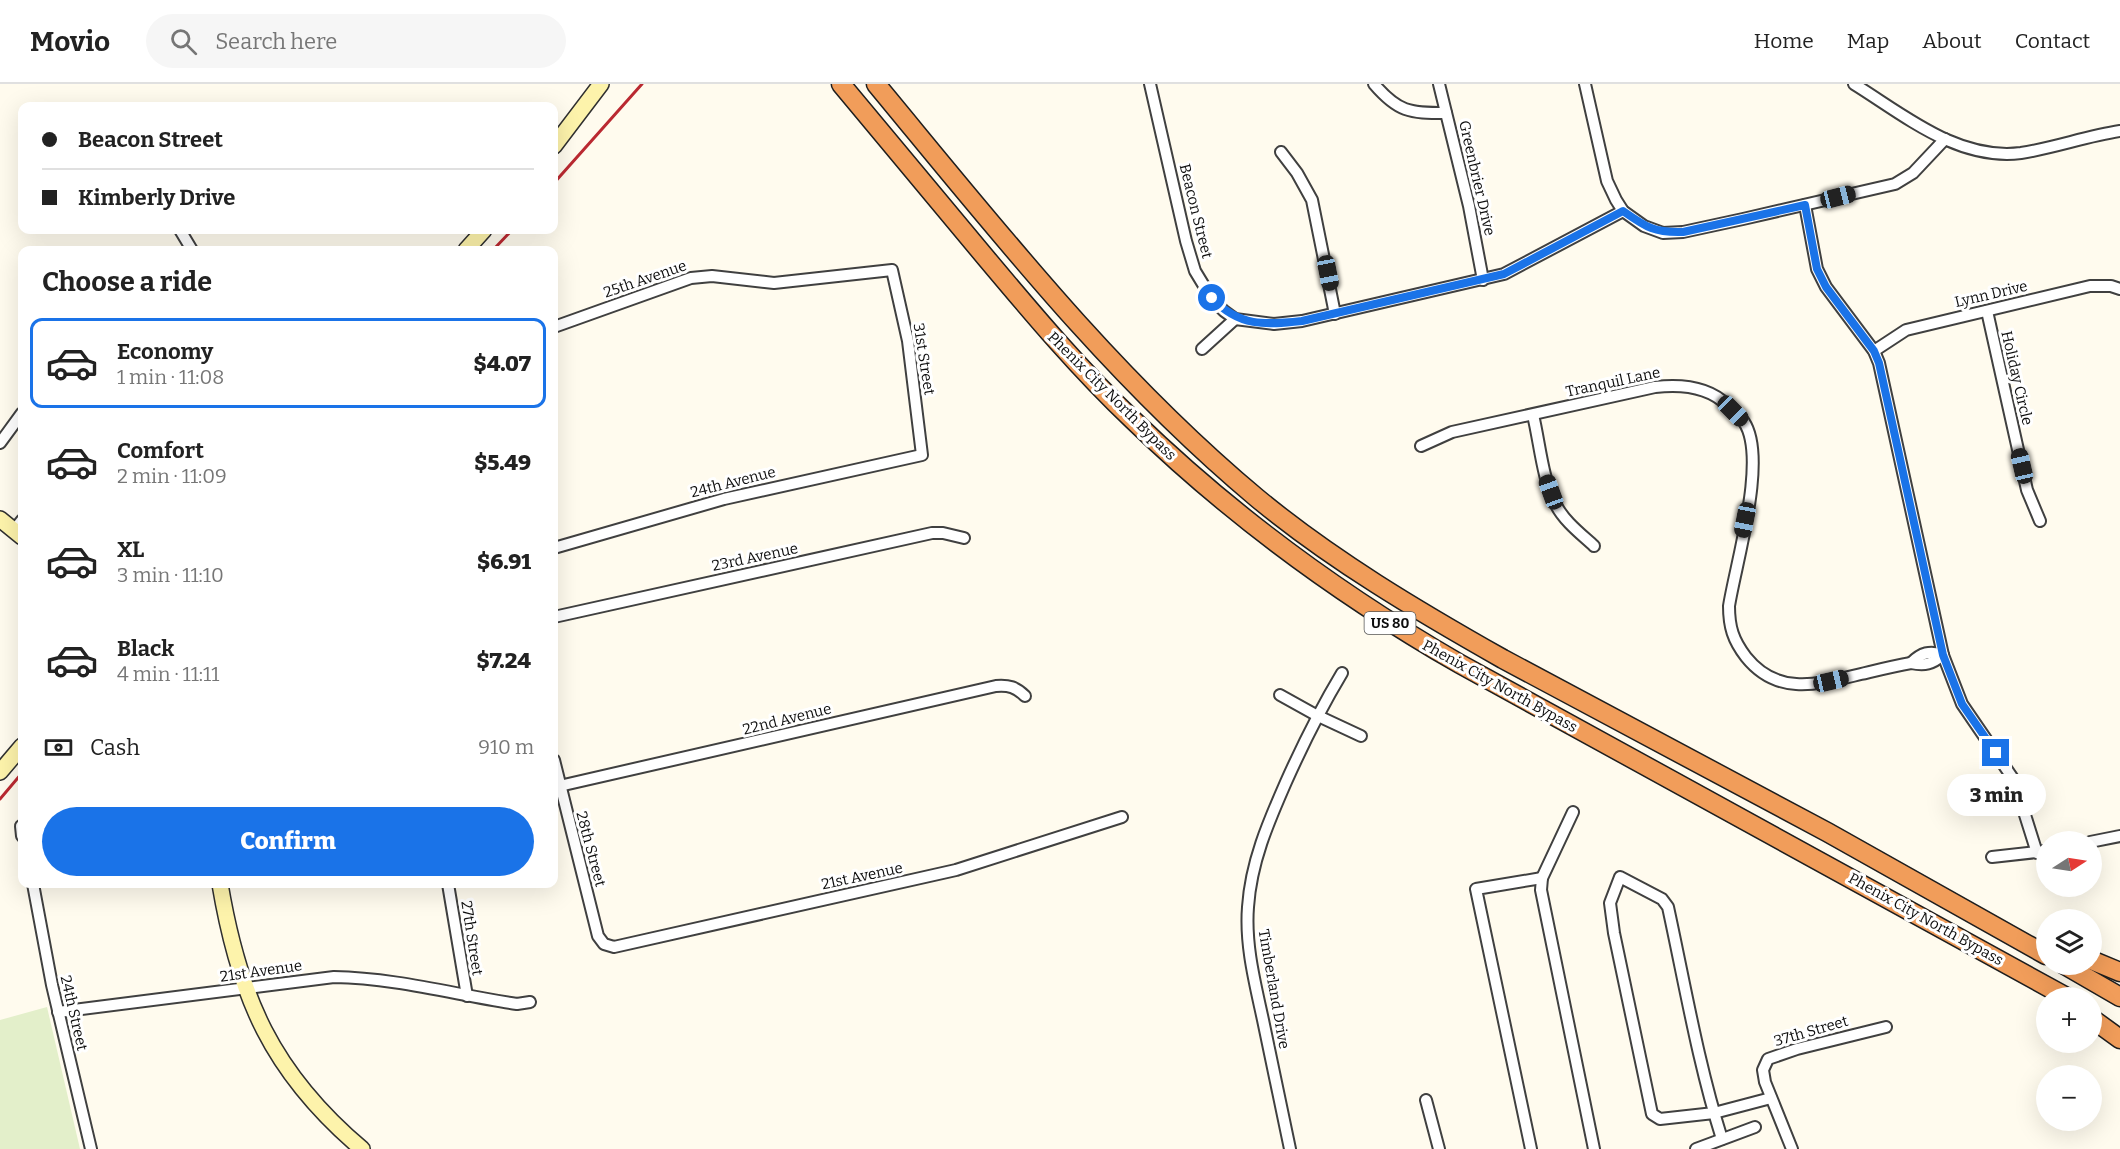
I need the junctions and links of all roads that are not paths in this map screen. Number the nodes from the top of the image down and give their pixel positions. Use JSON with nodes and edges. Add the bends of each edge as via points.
{"nodes":[{"id":1,"x":602,"y":84,"type":"edge"},
{"id":2,"x":841,"y":84,"type":"edge"},
{"id":3,"x":876,"y":84,"type":"edge"},
{"id":4,"x":1150,"y":84,"type":"edge"},
{"id":5,"x":1374,"y":84,"type":"edge"},
{"id":6,"x":1440,"y":84,"type":"edge"},
{"id":7,"x":1585,"y":84,"type":"edge"},
{"id":8,"x":1854,"y":84,"type":"edge"},
{"id":9,"x":1446,"y":113,"type":"junction"},
{"id":10,"x":2120,"y":131,"type":"edge"},
{"id":11,"x":1945,"y":139,"type":"junction"},
{"id":12,"x":558,"y":141,"type":"edge"},
{"id":13,"x":1281,"y":152,"type":"dead end"},
{"id":14,"x":1805,"y":205,"type":"junction"},
{"id":15,"x":1623,"y":211,"type":"junction"},
{"id":16,"x":480,"y":234,"type":"edge"},
{"id":17,"x":470,"y":246,"type":"edge"},
{"id":18,"x":892,"y":270,"type":"joint"},
{"id":19,"x":1483,"y":280,"type":"junction"},
{"id":20,"x":2120,"y":288,"type":"edge"},
{"id":21,"x":1987,"y":311,"type":"junction"},
{"id":22,"x":1335,"y":314,"type":"junction"},
{"id":23,"x":1235,"y":319,"type":"junction"},
{"id":24,"x":558,"y":326,"type":"edge"},
{"id":25,"x":1202,"y":349,"type":"dead end"},
{"id":26,"x":1874,"y":351,"type":"junction"},
{"id":27,"x":1533,"y":415,"type":"junction"},
{"id":28,"x":18,"y":418,"type":"edge"},
{"id":29,"x":0,"y":443,"type":"edge"},
{"id":30,"x":1421,"y":446,"type":"dead end"},
{"id":31,"x":922,"y":455,"type":"joint"},
{"id":32,"x":0,"y":519,"type":"edge"},
{"id":33,"x":2040,"y":521,"type":"dead end"},
{"id":34,"x":18,"y":528,"type":"edge"},
{"id":35,"x":964,"y":538,"type":"dead end"},
{"id":36,"x":1594,"y":546,"type":"dead end"},
{"id":37,"x":558,"y":547,"type":"edge"},
{"id":38,"x":558,"y":616,"type":"edge"},
{"id":39,"x":1943,"y":655,"type":"junction"},
{"id":40,"x":1342,"y":672,"type":"dead end"},
{"id":41,"x":1280,"y":695,"type":"dead end"},
{"id":42,"x":1025,"y":696,"type":"dead end"},
{"id":43,"x":1316,"y":715,"type":"junction"},
{"id":44,"x":1361,"y":736,"type":"dead end"},
{"id":45,"x":18,"y":751,"type":"edge"},
{"id":46,"x":0,"y":772,"type":"edge"},
{"id":47,"x":558,"y":787,"type":"edge"},
{"id":48,"x":558,"y":791,"type":"edge"},
{"id":49,"x":1574,"y":813,"type":"dead end"},
{"id":50,"x":1122,"y":817,"type":"dead end"},
{"id":51,"x":2120,"y":836,"type":"edge"},
{"id":52,"x":2036,"y":837,"type":"edge"},
{"id":53,"x":2102,"y":840,"type":"edge"},
{"id":54,"x":2036,"y":853,"type":"edge"},
{"id":55,"x":1992,"y":857,"type":"dead end"},
{"id":56,"x":1542,"y":878,"type":"junction"},
{"id":57,"x":34,"y":888,"type":"edge"},
{"id":58,"x":221,"y":888,"type":"edge"},
{"id":59,"x":449,"y":888,"type":"edge"},
{"id":60,"x":2008,"y":934,"type":"junction"},
{"id":61,"x":2036,"y":943,"type":"edge"},
{"id":62,"x":604,"y":944,"type":"joint"},
{"id":63,"x":2036,"y":949,"type":"edge"},
{"id":64,"x":2102,"y":965,"type":"edge"},
{"id":65,"x":2120,"y":972,"type":"edge"},
{"id":66,"x":2082,"y":975,"type":"edge"},
{"id":67,"x":2029,"y":976,"type":"junction"},
{"id":68,"x":2045,"y":987,"type":"edge"},
{"id":69,"x":2048,"y":987,"type":"edge"},
{"id":70,"x":245,"y":989,"type":"junction"},
{"id":71,"x":467,"y":996,"type":"junction"},
{"id":72,"x":2120,"y":997,"type":"edge"},
{"id":73,"x":530,"y":1002,"type":"dead end"},
{"id":74,"x":58,"y":1012,"type":"junction"},
{"id":75,"x":2102,"y":1017,"type":"edge"},
{"id":76,"x":2102,"y":1026,"type":"edge"},
{"id":77,"x":1886,"y":1028,"type":"dead end"},
{"id":78,"x":2120,"y":1028,"type":"edge"},
{"id":79,"x":2120,"y":1039,"type":"edge"},
{"id":80,"x":1771,"y":1098,"type":"junction"},
{"id":81,"x":1426,"y":1100,"type":"dead end"},
{"id":82,"x":1714,"y":1113,"type":"junction"},
{"id":83,"x":1755,"y":1127,"type":"dead end"},
{"id":84,"x":1722,"y":1139,"type":"junction"},
{"id":85,"x":91,"y":1149,"type":"edge"},
{"id":86,"x":362,"y":1149,"type":"edge"},
{"id":87,"x":1290,"y":1149,"type":"edge"},
{"id":88,"x":1439,"y":1149,"type":"edge"},
{"id":89,"x":1531,"y":1149,"type":"edge"},
{"id":90,"x":1594,"y":1149,"type":"edge"},
{"id":91,"x":1696,"y":1149,"type":"edge"},
{"id":92,"x":1792,"y":1149,"type":"edge"}],
"edges":[{"from":1,"to":12,"type":"street"},
{"from":2,"to":67,"type":"highway","name":"Phenix City North Bypass","number":"US 80","via":[[1095,383],[1192,475],[1287,553],[1372,612],[1451,659]]},
{"from":3,"to":60,"type":"highway","name":"Phenix City North Bypass","number":"US 80","via":[[1098,348],[1148,400],[1258,499],[1377,584],[1440,623]]},
{"from":4,"to":23,"type":"street","name":"Beacon Street","via":[[1195,271],[1212,298]]},
{"from":5,"to":9,"type":"street","via":[[1402,109]]},
{"from":6,"to":9,"type":"street","name":"Greenbrier Drive"},
{"from":7,"to":15,"type":"street","via":[[1607,181]]},
{"from":8,"to":11,"type":"street"},
{"from":9,"to":19,"type":"street","name":"Greenbrier Drive"},
{"from":10,"to":11,"type":"street","via":[[1999,154],[1968,149]]},
{"from":11,"to":14,"type":"street","via":[[1912,173],[1895,184]]},
{"from":13,"to":22,"type":"street","via":[[1312,200]]},
{"from":14,"to":15,"type":"street","via":[[1663,233],[1644,226]]},
{"from":14,"to":26,"type":"street","via":[[1817,269]]},
{"from":15,"to":19,"type":"street","via":[[1522,266]]},
{"from":16,"to":17,"type":"street"},
{"from":18,"to":24,"type":"street","name":"25th Avenue","via":[[774,283],[712,276],[691,278]]},
{"from":18,"to":31,"type":"street","name":"31st Street","via":[[908,341]]},
{"from":19,"to":22,"type":"street"},
{"from":20,"to":21,"type":"street","name":"Lynn Drive","via":[[2090,286]]},
{"from":21,"to":26,"type":"street","name":"Lynn Drive","via":[[1906,330]]},
{"from":21,"to":33,"type":"street","name":"Holiday Circle","via":[[2027,490]]},
{"from":22,"to":23,"type":"street","via":[[1274,324]]},
{"from":23,"to":25,"type":"street"},
{"from":26,"to":39,"type":"street"},
{"from":27,"to":30,"type":"street","name":"Tranquil Lane","via":[[1452,432]]},
{"from":27,"to":36,"type":"street","via":[[1546,479],[1556,506]]},
{"from":27,"to":39,"type":"street","name":"Tranquil Lane","via":[[1675,384],[1695,387],[1722,400],[1744,422],[1751,441],[1754,471],[1729,606],[1729,627],[1737,646],[1751,663],[1769,677],[1811,685],[1911,663],[1922,666]]},
{"from":28,"to":29,"type":"street"},
{"from":31,"to":37,"type":"street","name":"24th Avenue","via":[[724,499]]},
{"from":32,"to":34,"type":"street"},
{"from":35,"to":38,"type":"street","name":"23rd Avenue","via":[[932,533]]},
{"from":39,"to":52,"type":"street","via":[[1962,704],[2014,780]]},
{"from":40,"to":43,"type":"street","name":"Timberland Drive"},
{"from":41,"to":43,"type":"street"},
{"from":42,"to":47,"type":"street","name":"22nd Avenue","via":[[1018,688],[996,686]]},
{"from":43,"to":44,"type":"street"},
{"from":43,"to":87,"type":"street","name":"Timberland Drive","via":[[1258,848],[1247,909],[1253,972]]},
{"from":45,"to":46,"type":"street"},
{"from":48,"to":62,"type":"street","name":"28th Street"},
{"from":49,"to":56,"type":"street"},
{"from":50,"to":62,"type":"street","name":"21st Avenue","via":[[935,875],[614,947]]},
{"from":51,"to":53,"type":"street"},
{"from":54,"to":55,"type":"street"},
{"from":56,"to":89,"type":"street","via":[[1476,889]]},
{"from":56,"to":90,"type":"street","via":[[1548,931]]},
{"from":57,"to":74,"type":"street","name":"24th Street"},
{"from":58,"to":70,"type":"street","via":[[228,932]]},
{"from":59,"to":71,"type":"street","name":"27th Street"},
{"from":60,"to":61,"type":"highway"},
{"from":60,"to":63,"type":"highway","name":"Phenix City North Bypass","number":"US 80"},
{"from":64,"to":65,"type":"highway"},
{"from":66,"to":72,"type":"highway"},
{"from":67,"to":68,"type":"highway"},
{"from":67,"to":69,"type":"highway","name":"Phenix City North Bypass","number":"US 80"},
{"from":70,"to":71,"type":"street","name":"21st Avenue","via":[[355,977]]},
{"from":70,"to":74,"type":"street","name":"21st Avenue"},
{"from":70,"to":86,"type":"street","via":[[263,1030],[291,1075],[324,1116]]},
{"from":71,"to":73,"type":"street","name":"21st Avenue","via":[[518,1004]]},
{"from":74,"to":85,"type":"street","name":"24th Street"},
{"from":75,"to":78,"type":"highway"},
{"from":76,"to":79,"type":"highway"},
{"from":77,"to":80,"type":"street","name":"37th Street","via":[[1768,1059],[1763,1070]]},
{"from":80,"to":82,"type":"street"},
{"from":80,"to":92,"type":"street","name":"37th Street"},
{"from":81,"to":88,"type":"street"},
{"from":82,"to":82,"type":"street","via":[[1660,1119],[1653,1114],[1614,933],[1610,903],[1620,877],[1654,894],[1668,907]]},
{"from":82,"to":84,"type":"street"},
{"from":83,"to":84,"type":"street"},
{"from":84,"to":91,"type":"street"}]}
